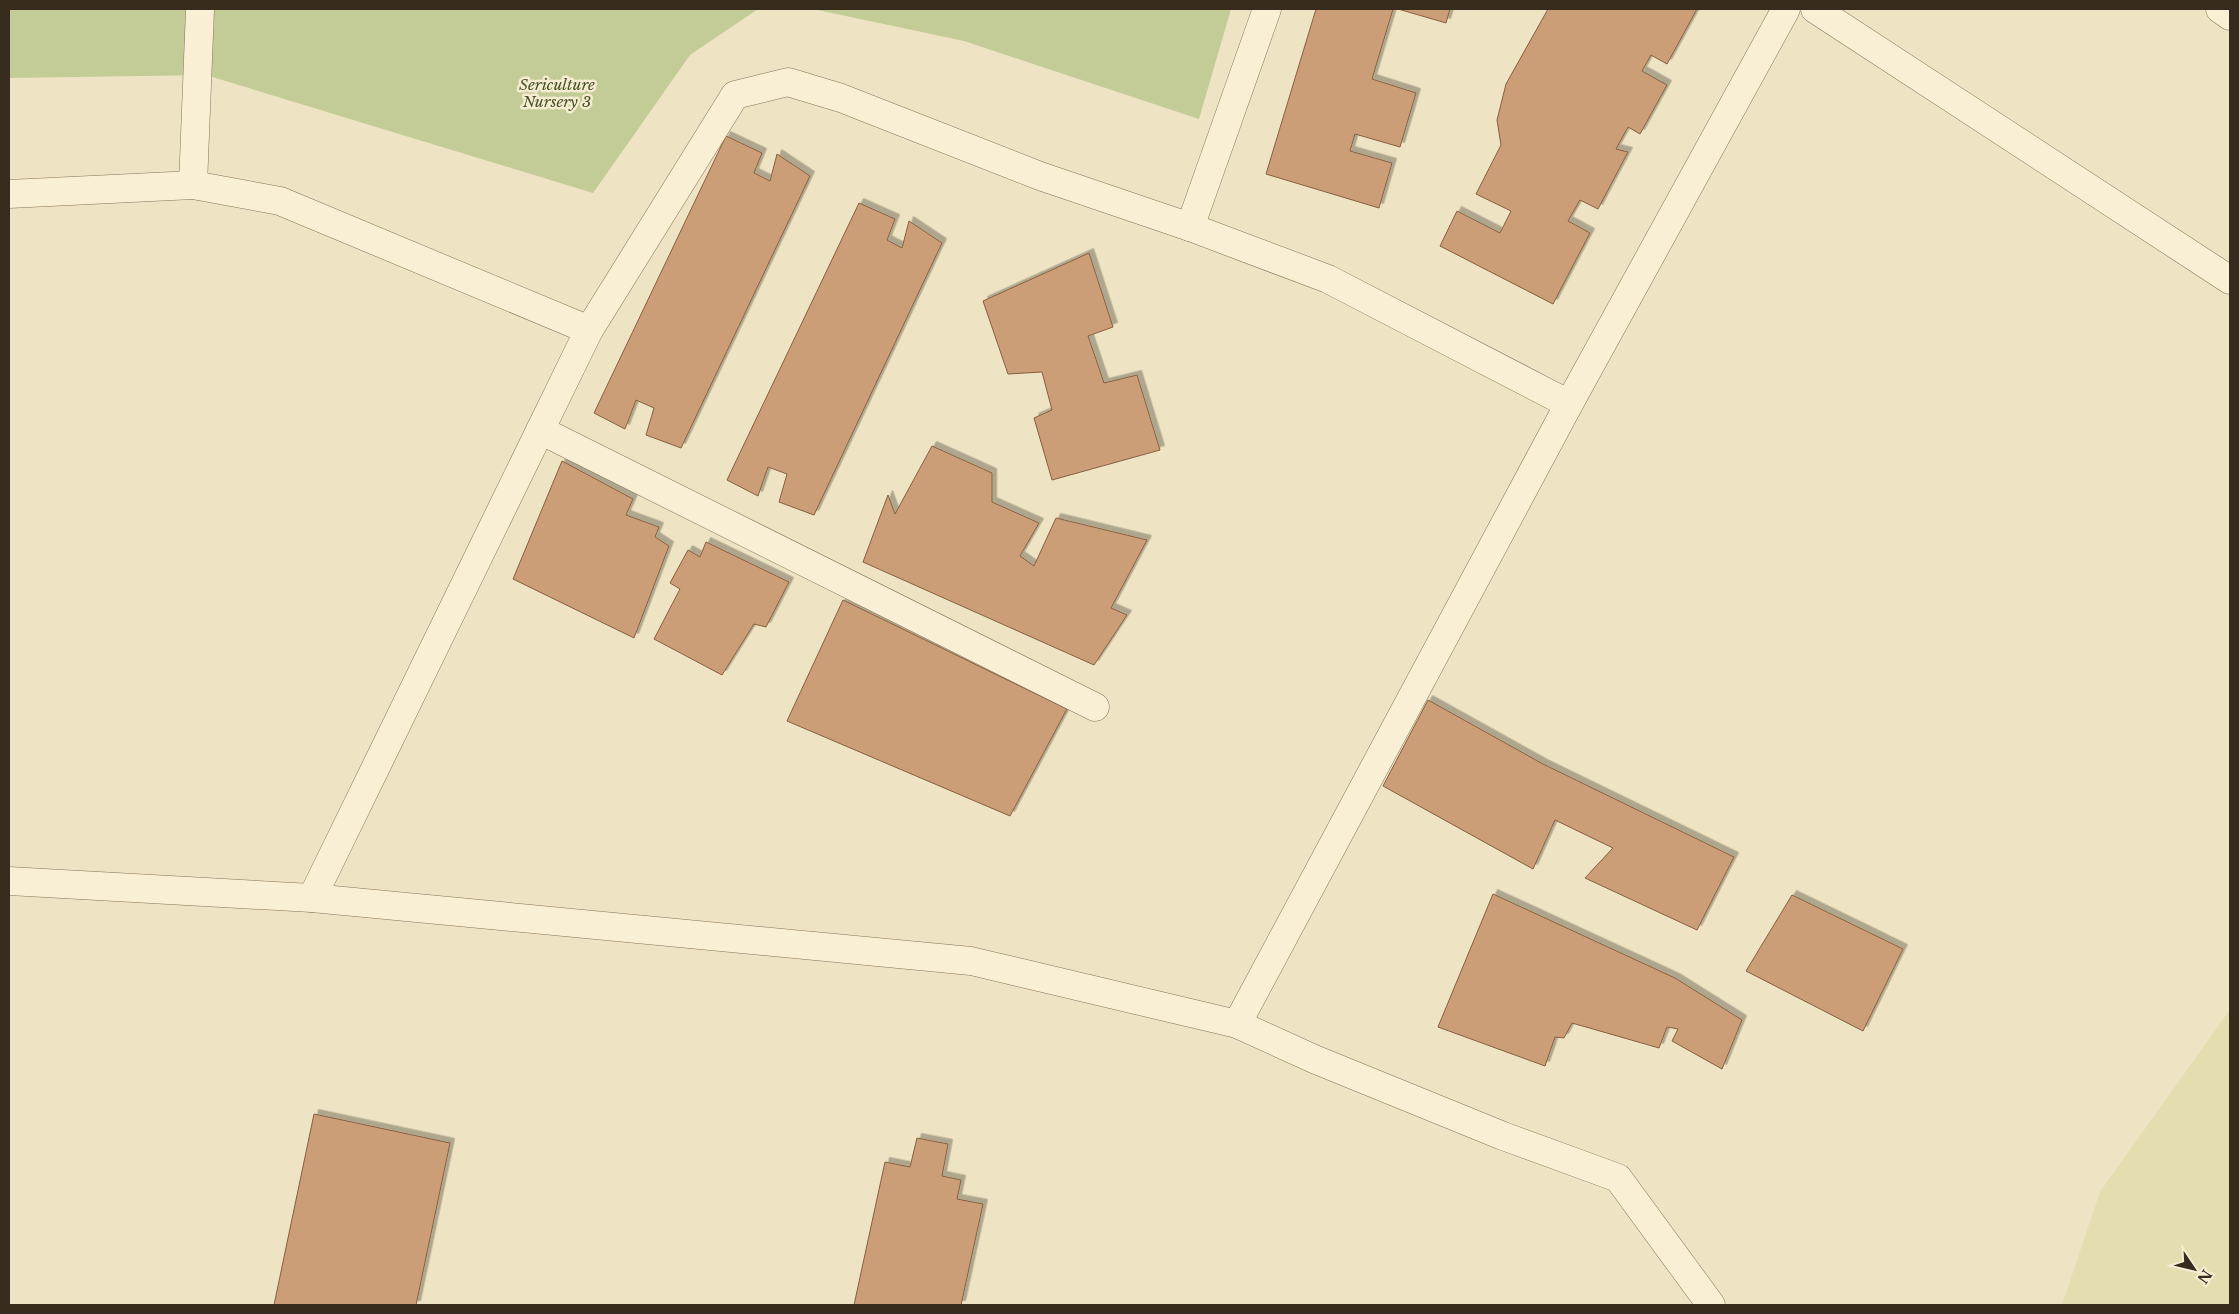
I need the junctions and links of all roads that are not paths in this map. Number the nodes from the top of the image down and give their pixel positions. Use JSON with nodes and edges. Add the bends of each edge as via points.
{"nodes":[{"id":1,"x":200,"y":9,"type":"edge"},
{"id":2,"x":1267,"y":9,"type":"edge"},
{"id":3,"x":1786,"y":9,"type":"edge"},
{"id":4,"x":1815,"y":9,"type":"edge"},
{"id":5,"x":2220,"y":9,"type":"edge"},
{"id":6,"x":2230,"y":16,"type":"edge"},
{"id":7,"x":192,"y":185,"type":"junction"},
{"id":8,"x":9,"y":194,"type":"edge"},
{"id":9,"x":1190,"y":227,"type":"junction"},
{"id":10,"x":2230,"y":280,"type":"edge"},
{"id":11,"x":589,"y":330,"type":"junction"},
{"id":12,"x":1569,"y":404,"type":"junction"},
{"id":13,"x":540,"y":430,"type":"junction"},
{"id":14,"x":1095,"y":707,"type":"dead end"},
{"id":15,"x":9,"y":881,"type":"edge"},
{"id":16,"x":312,"y":898,"type":"junction"},
{"id":17,"x":1237,"y":1024,"type":"junction"},
{"id":18,"x":1711,"y":1305,"type":"edge"}],
"edges":[{"from":1,"to":7,"type":"street"},
{"from":2,"to":9,"type":"street"},
{"from":3,"to":12,"type":"street"},
{"from":4,"to":10,"type":"street"},
{"from":5,"to":6,"type":"street"},
{"from":7,"to":8,"type":"street"},
{"from":7,"to":11,"type":"street","via":[[280,201]]},
{"from":9,"to":11,"type":"street","via":[[1040,176],[841,98],[788,82],[734,95]]},
{"from":9,"to":12,"type":"street","via":[[1328,279]]},
{"from":11,"to":13,"type":"street"},
{"from":12,"to":17,"type":"street"},
{"from":13,"to":14,"type":"street"},
{"from":13,"to":16,"type":"street"},
{"from":15,"to":16,"type":"street"},
{"from":16,"to":17,"type":"street","via":[[971,961]]},
{"from":17,"to":18,"type":"street","via":[[1458,1118],[1618,1178]]}]}
